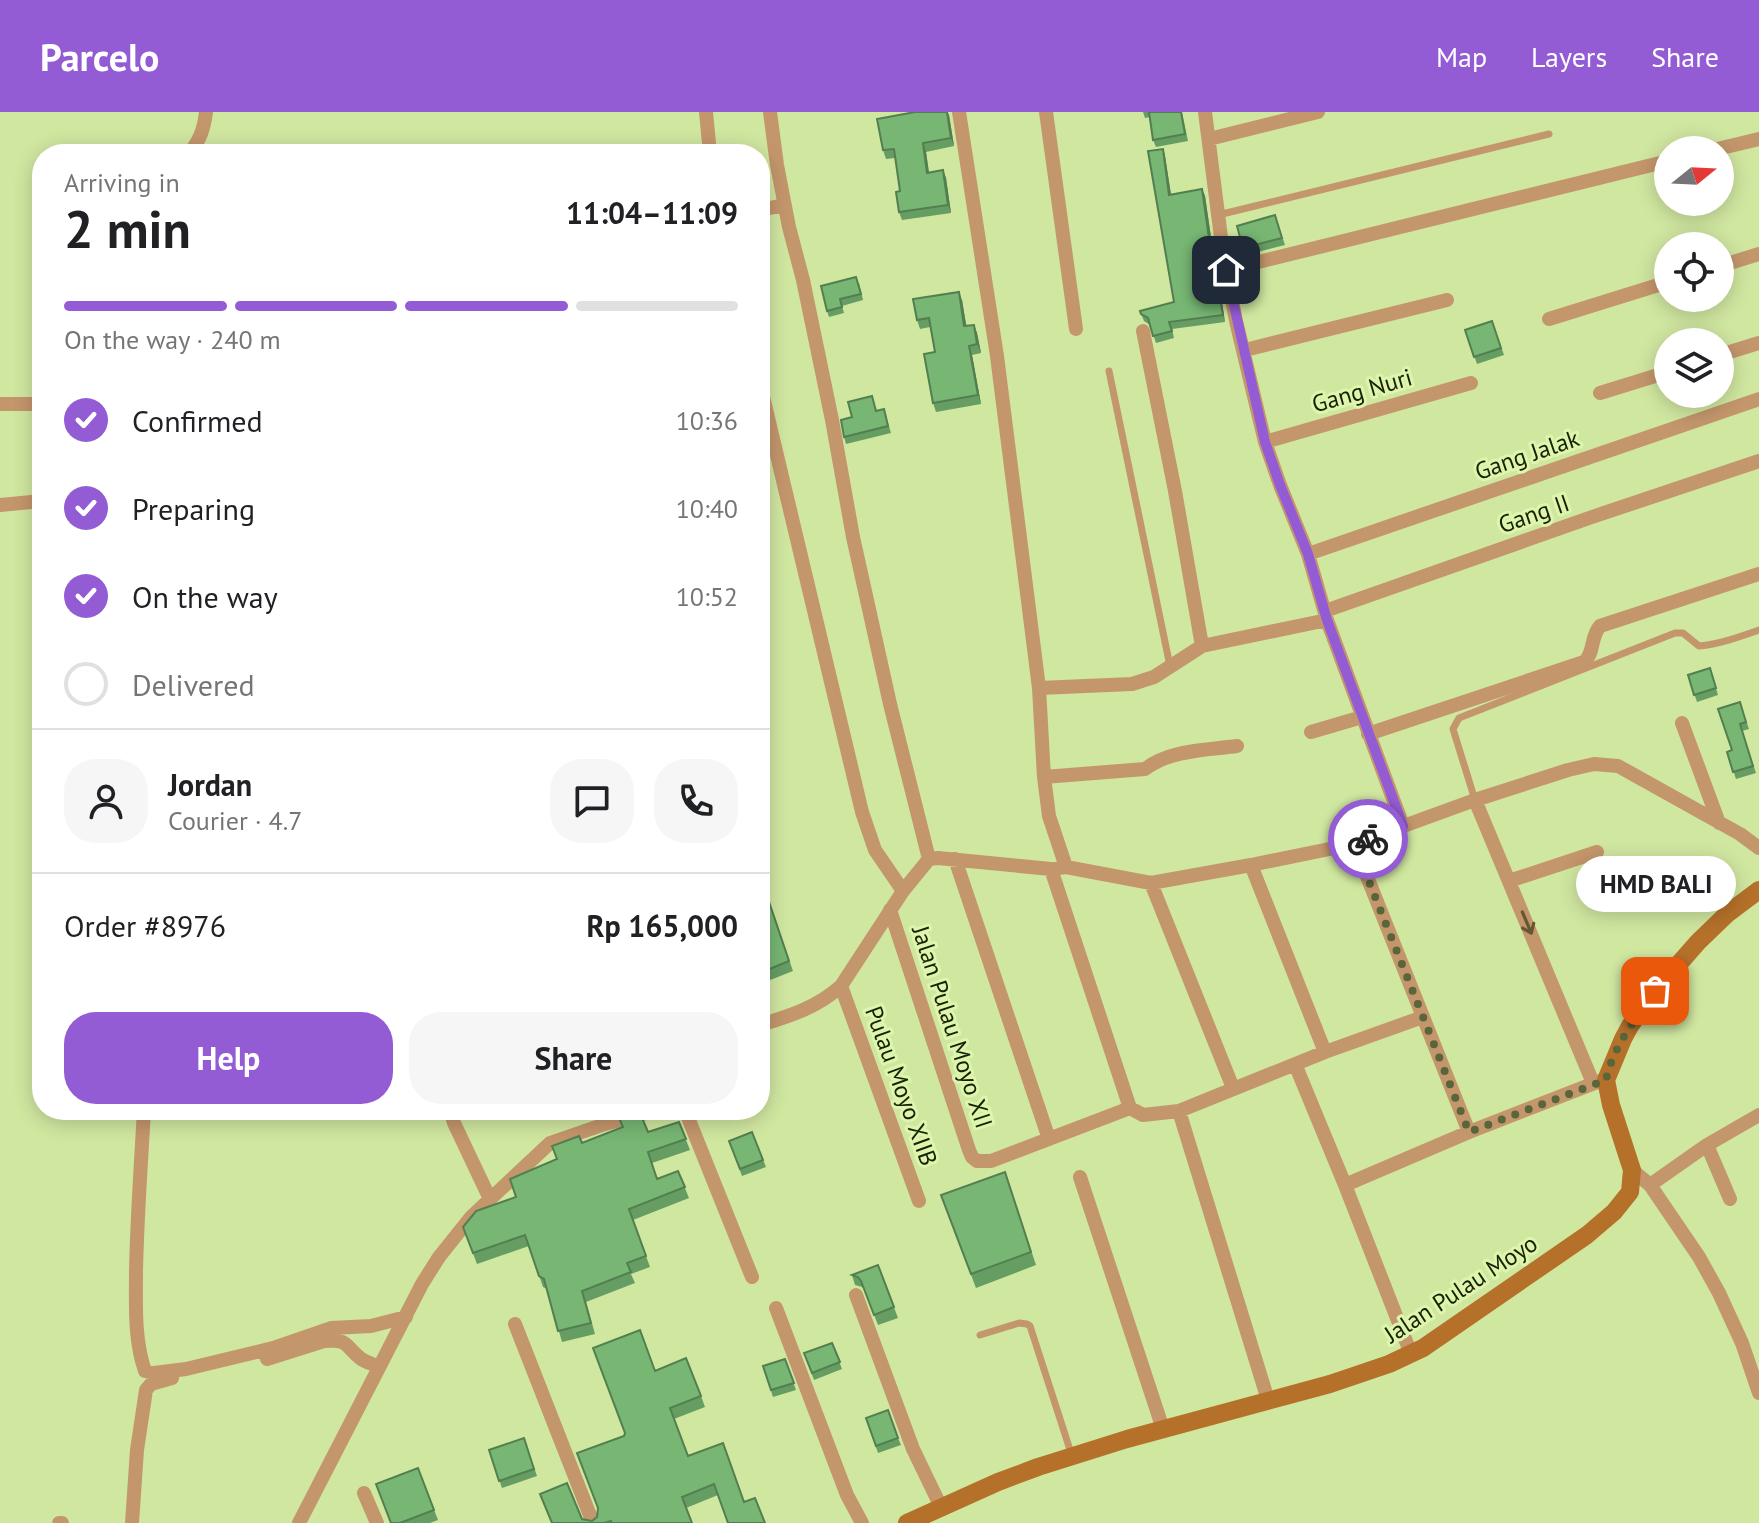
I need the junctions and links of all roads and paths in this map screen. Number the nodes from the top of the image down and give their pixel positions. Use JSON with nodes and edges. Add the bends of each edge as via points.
{"nodes":[{"id":1,"x":206,"y":112,"type":"edge"},
{"id":2,"x":706,"y":112,"type":"edge"},
{"id":3,"x":770,"y":112,"type":"edge"},
{"id":4,"x":959,"y":112,"type":"edge"},
{"id":5,"x":1046,"y":112,"type":"edge"},
{"id":6,"x":1205,"y":112,"type":"edge"},
{"id":7,"x":1318,"y":112,"type":"edge"},
{"id":8,"x":1549,"y":134,"type":"dead end"},
{"id":9,"x":1209,"y":139,"type":"junction"},
{"id":10,"x":1759,"y":139,"type":"edge"},
{"id":11,"x":196,"y":144,"type":"edge"},
{"id":12,"x":709,"y":144,"type":"edge"},
{"id":13,"x":1734,"y":145,"type":"edge"},
{"id":14,"x":1654,"y":164,"type":"edge"},
{"id":15,"x":784,"y":205,"type":"junction"},
{"id":16,"x":770,"y":208,"type":"edge"},
{"id":17,"x":1218,"y":215,"type":"junction"},
{"id":18,"x":1758,"y":258,"type":"edge"},
{"id":19,"x":1734,"y":263,"type":"edge"},
{"id":20,"x":1226,"y":270,"type":"junction"},
{"id":21,"x":1654,"y":286,"type":"edge"},
{"id":22,"x":1447,"y":300,"type":"dead end"},
{"id":23,"x":1549,"y":319,"type":"dead end"},
{"id":24,"x":1076,"y":329,"type":"dead end"},
{"id":25,"x":1143,"y":331,"type":"dead end"},
{"id":26,"x":1759,"y":343,"type":"edge"},
{"id":27,"x":1245,"y":350,"type":"junction"},
{"id":28,"x":1734,"y":351,"type":"edge"},
{"id":29,"x":1109,"y":371,"type":"dead end"},
{"id":30,"x":1654,"y":376,"type":"edge"},
{"id":31,"x":1471,"y":383,"type":"dead end"},
{"id":32,"x":1600,"y":393,"type":"dead end"},
{"id":33,"x":1759,"y":399,"type":"edge"},
{"id":34,"x":0,"y":404,"type":"edge"},
{"id":35,"x":32,"y":404,"type":"edge"},
{"id":36,"x":770,"y":426,"type":"edge"},
{"id":37,"x":1265,"y":442,"type":"junction"},
{"id":38,"x":1759,"y":461,"type":"edge"},
{"id":39,"x":32,"y":502,"type":"edge"},
{"id":40,"x":0,"y":505,"type":"edge"},
{"id":41,"x":1308,"y":554,"type":"junction"},
{"id":42,"x":1759,"y":574,"type":"edge"},
{"id":43,"x":1326,"y":616,"type":"junction"},
{"id":44,"x":1759,"y":630,"type":"edge"},
{"id":45,"x":1202,"y":646,"type":"junction"},
{"id":46,"x":1170,"y":666,"type":"junction"},
{"id":47,"x":1039,"y":688,"type":"junction"},
{"id":48,"x":1362,"y":717,"type":"junction"},
{"id":49,"x":1682,"y":723,"type":"dead end"},
{"id":50,"x":1311,"y":732,"type":"dead end"},
{"id":51,"x":1368,"y":734,"type":"junction"},
{"id":52,"x":1237,"y":746,"type":"dead end"},
{"id":53,"x":1044,"y":777,"type":"junction"},
{"id":54,"x":1475,"y":800,"type":"junction"},
{"id":55,"x":1719,"y":823,"type":"junction"},
{"id":56,"x":1403,"y":826,"type":"junction"},
{"id":57,"x":1354,"y":844,"type":"junction"},
{"id":58,"x":1759,"y":848,"type":"edge"},
{"id":59,"x":1597,"y":852,"type":"dead end"},
{"id":60,"x":929,"y":859,"type":"junction"},
{"id":61,"x":955,"y":859,"type":"junction"},
{"id":62,"x":1060,"y":859,"type":"junction"},
{"id":63,"x":1251,"y":865,"type":"junction"},
{"id":64,"x":1509,"y":881,"type":"junction"},
{"id":65,"x":1151,"y":883,"type":"junction"},
{"id":66,"x":1759,"y":890,"type":"edge"},
{"id":67,"x":903,"y":891,"type":"junction"},
{"id":68,"x":890,"y":910,"type":"junction"},
{"id":69,"x":841,"y":986,"type":"junction"},
{"id":70,"x":1423,"y":1017,"type":"junction"},
{"id":71,"x":770,"y":1022,"type":"edge"},
{"id":72,"x":1325,"y":1052,"type":"junction"},
{"id":73,"x":1295,"y":1064,"type":"junction"},
{"id":74,"x":1600,"y":1081,"type":"junction"},
{"id":75,"x":1233,"y":1088,"type":"junction"},
{"id":76,"x":1130,"y":1108,"type":"junction"},
{"id":77,"x":1179,"y":1111,"type":"junction"},
{"id":78,"x":1759,"y":1115,"type":"edge"},
{"id":79,"x":143,"y":1120,"type":"edge"},
{"id":80,"x":453,"y":1120,"type":"edge"},
{"id":81,"x":620,"y":1120,"type":"edge"},
{"id":82,"x":689,"y":1120,"type":"edge"},
{"id":83,"x":1469,"y":1132,"type":"junction"},
{"id":84,"x":1049,"y":1139,"type":"junction"},
{"id":85,"x":1707,"y":1145,"type":"junction"},
{"id":86,"x":1632,"y":1170,"type":"junction"},
{"id":87,"x":1080,"y":1177,"type":"dead end"},
{"id":88,"x":1345,"y":1185,"type":"junction"},
{"id":89,"x":1650,"y":1185,"type":"junction"},
{"id":90,"x":490,"y":1199,"type":"junction"},
{"id":91,"x":1730,"y":1199,"type":"dead end"},
{"id":92,"x":919,"y":1201,"type":"dead end"},
{"id":93,"x":752,"y":1277,"type":"dead end"},
{"id":94,"x":856,"y":1295,"type":"dead end"},
{"id":95,"x":776,"y":1308,"type":"dead end"},
{"id":96,"x":406,"y":1317,"type":"junction"},
{"id":97,"x":515,"y":1324,"type":"dead end"},
{"id":98,"x":980,"y":1335,"type":"dead end"},
{"id":99,"x":1411,"y":1354,"type":"junction"},
{"id":100,"x":371,"y":1363,"type":"junction"},
{"id":101,"x":1759,"y":1393,"type":"edge"},
{"id":102,"x":1268,"y":1400,"type":"junction"},
{"id":103,"x":1163,"y":1429,"type":"junction"},
{"id":104,"x":1072,"y":1456,"type":"junction"},
{"id":105,"x":364,"y":1493,"type":"dead end"},
{"id":106,"x":941,"y":1507,"type":"junction"},
{"id":107,"x":912,"y":1522,"type":"edge"},
{"id":108,"x":131,"y":1523,"type":"edge"},
{"id":109,"x":299,"y":1523,"type":"edge"},
{"id":110,"x":377,"y":1523,"type":"edge"},
{"id":111,"x":593,"y":1523,"type":"edge"},
{"id":112,"x":862,"y":1523,"type":"edge"}],
"edges":[{"from":1,"to":11,"type":"street"},
{"from":2,"to":12,"type":"street"},
{"from":3,"to":15,"type":"street"},
{"from":4,"to":47,"type":"street","via":[[997,356]]},
{"from":5,"to":24,"type":"street"},
{"from":6,"to":9,"type":"street"},
{"from":7,"to":9,"type":"street"},
{"from":8,"to":17,"type":"lane"},
{"from":9,"to":17,"type":"street"},
{"from":10,"to":13,"type":"street"},
{"from":14,"to":20,"type":"street"},
{"from":15,"to":16,"type":"street"},
{"from":15,"to":60,"type":"street","via":[[890,704]]},
{"from":17,"to":20,"type":"street"},
{"from":18,"to":19,"type":"street"},
{"from":20,"to":27,"type":"street"},
{"from":21,"to":23,"type":"street"},
{"from":22,"to":27,"type":"street"},
{"from":25,"to":45,"type":"street"},
{"from":26,"to":28,"type":"street"},
{"from":27,"to":37,"type":"street"},
{"from":29,"to":46,"type":"lane"},
{"from":30,"to":32,"type":"street"},
{"from":31,"to":37,"type":"street","name":"Gang Nuri"},
{"from":33,"to":41,"type":"street","name":"Gang Jalak"},
{"from":34,"to":35,"type":"street"},
{"from":36,"to":67,"type":"street","via":[[865,823],[875,850]]},
{"from":37,"to":41,"type":"street"},
{"from":38,"to":43,"type":"street","name":"Gang II"},
{"from":39,"to":40,"type":"street"},
{"from":41,"to":43,"type":"street"},
{"from":42,"to":51,"type":"street","via":[[1600,626],[1584,662]]},
{"from":43,"to":45,"type":"street","name":"Gang II"},
{"from":43,"to":48,"type":"street"},
{"from":44,"to":54,"type":"lane","via":[[1704,646],[1675,633],[1459,718],[1453,729]]},
{"from":45,"to":46,"type":"street"},
{"from":46,"to":47,"type":"street","via":[[1132,684]]},
{"from":47,"to":53,"type":"street"},
{"from":48,"to":50,"type":"street"},
{"from":48,"to":51,"type":"street"},
{"from":49,"to":55,"type":"street"},
{"from":51,"to":56,"type":"street"},
{"from":52,"to":53,"type":"street","via":[[1171,756],[1145,769]]},
{"from":53,"to":62,"type":"street"},
{"from":54,"to":55,"type":"street","via":[[1568,770],[1609,765]]},
{"from":54,"to":56,"type":"street"},
{"from":54,"to":64,"type":"street"},
{"from":55,"to":58,"type":"street"},
{"from":56,"to":57,"type":"street"},
{"from":57,"to":63,"type":"street"},
{"from":57,"to":70,"type":"street"},
{"from":59,"to":64,"type":"street"},
{"from":60,"to":61,"type":"street"},
{"from":60,"to":67,"type":"street"},
{"from":61,"to":62,"type":"street"},
{"from":61,"to":84,"type":"street"},
{"from":62,"to":65,"type":"street"},
{"from":62,"to":76,"type":"street"},
{"from":63,"to":65,"type":"street"},
{"from":63,"to":72,"type":"street"},
{"from":64,"to":74,"type":"street","one_way":true},
{"from":65,"to":75,"type":"street"},
{"from":66,"to":74,"type":"street","via":[[1713,927],[1655,991]]},
{"from":67,"to":68,"type":"street"},
{"from":68,"to":69,"type":"street"},
{"from":68,"to":84,"type":"street","name":"Jalan Pulau Moyo XII","via":[[972,1157],[991,1161]]},
{"from":69,"to":71,"type":"street","via":[[824,1001]]},
{"from":69,"to":92,"type":"street","name":"Pulau Moyo XIIB"},
{"from":70,"to":72,"type":"street"},
{"from":70,"to":83,"type":"street"},
{"from":72,"to":73,"type":"street"},
{"from":73,"to":75,"type":"street"},
{"from":73,"to":88,"type":"street"},
{"from":74,"to":83,"type":"street"},
{"from":74,"to":86,"type":"street"},
{"from":75,"to":77,"type":"street"},
{"from":76,"to":77,"type":"street","via":[[1143,1115]]},
{"from":76,"to":84,"type":"street"},
{"from":77,"to":102,"type":"street"},
{"from":78,"to":85,"type":"street"},
{"from":79,"to":96,"type":"street","via":[[136,1285],[145,1371],[186,1369],[331,1328]]},
{"from":80,"to":90,"type":"street"},
{"from":81,"to":90,"type":"street","via":[[550,1143]]},
{"from":82,"to":93,"type":"street"},
{"from":83,"to":88,"type":"street"},
{"from":85,"to":89,"type":"street"},
{"from":85,"to":91,"type":"street"},
{"from":86,"to":89,"type":"street"},
{"from":86,"to":99,"type":"street","name":"Jalan Pulau Moyo","via":[[1630,1192],[1594,1229]]},
{"from":87,"to":103,"type":"street"},
{"from":88,"to":99,"type":"street"},
{"from":89,"to":101,"type":"street","via":[[1719,1293]]},
{"from":90,"to":96,"type":"street","via":[[439,1257]]},
{"from":94,"to":106,"type":"street","via":[[913,1449]]},
{"from":95,"to":112,"type":"street"},
{"from":96,"to":100,"type":"street"},
{"from":97,"to":111,"type":"street"},
{"from":98,"to":104,"type":"lane","via":[[1019,1323],[1030,1326]]},
{"from":99,"to":102,"type":"street","name":"Jalan Pulau Moyo","via":[[1372,1371]]},
{"from":100,"to":108,"type":"street","via":[[345,1343],[324,1341],[149,1385]]},
{"from":100,"to":109,"type":"street"},
{"from":102,"to":103,"type":"street","name":"Jalan Pulau Moyo"},
{"from":103,"to":104,"type":"street","name":"Jalan Pulau Moyo"},
{"from":104,"to":106,"type":"street","name":"Jalan Pulau Moyo"},
{"from":105,"to":110,"type":"street"},
{"from":106,"to":107,"type":"street","name":"Jalan Pulau Moyo"}]}
